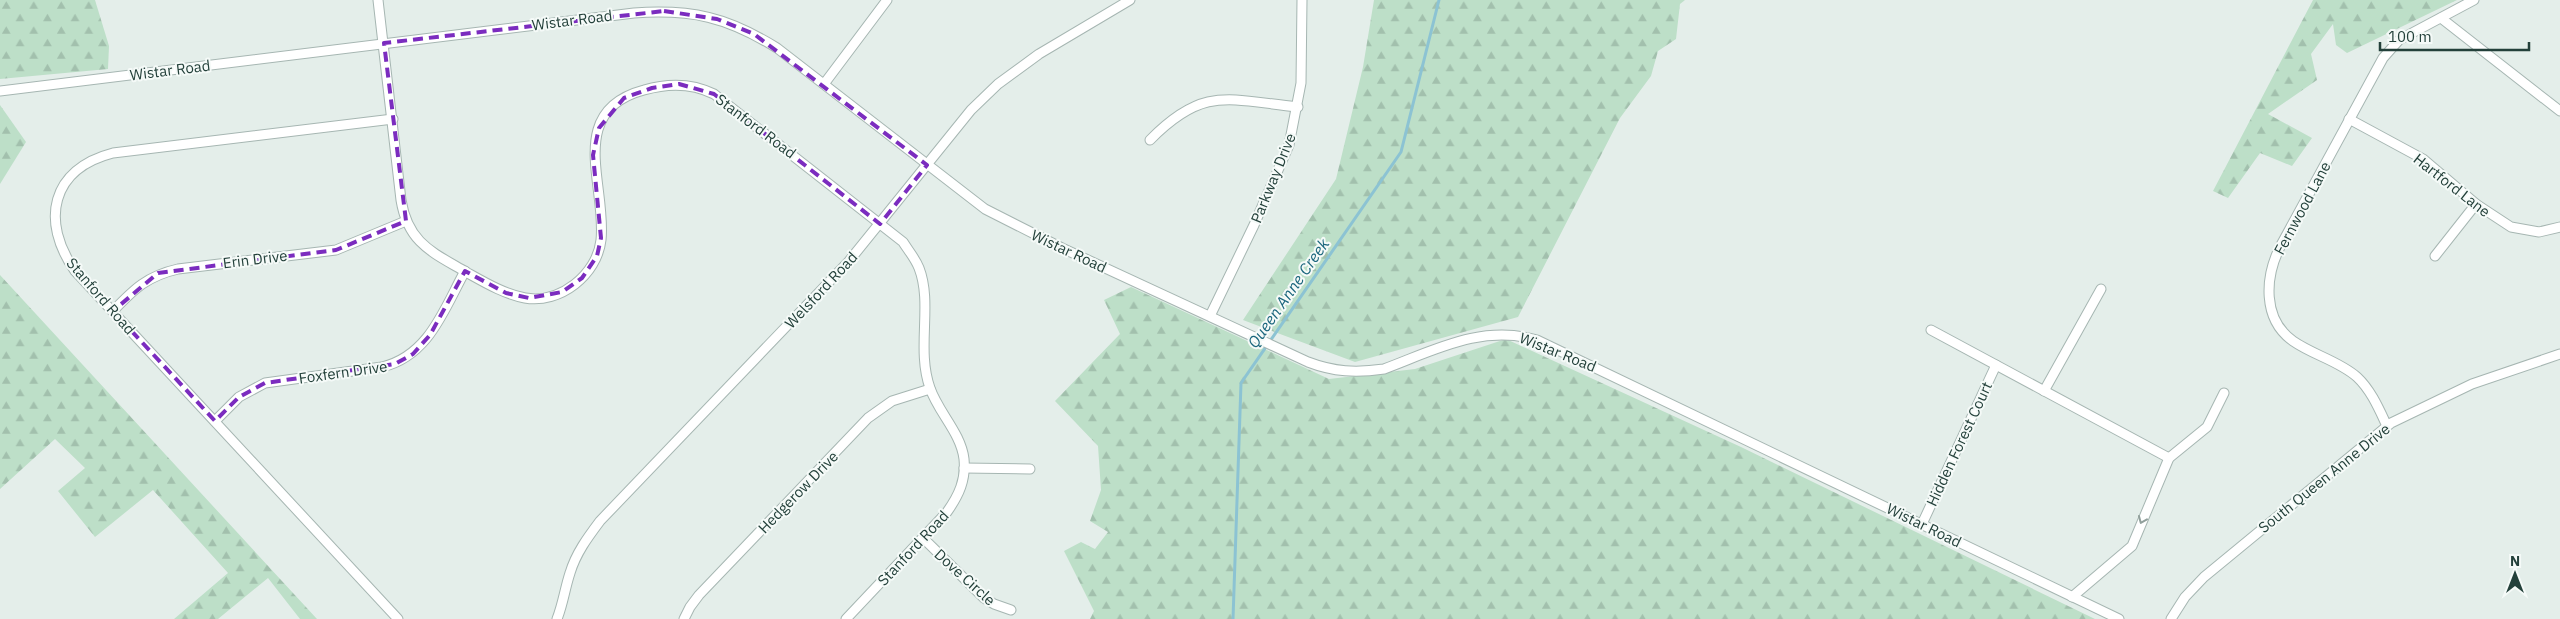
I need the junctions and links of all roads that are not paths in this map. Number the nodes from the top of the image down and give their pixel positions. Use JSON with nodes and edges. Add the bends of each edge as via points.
{"nodes":[{"id":1,"x":378,"y":0,"type":"edge"},
{"id":2,"x":887,"y":0,"type":"edge"},
{"id":3,"x":1130,"y":0,"type":"edge"},
{"id":4,"x":1302,"y":0,"type":"edge"},
{"id":5,"x":2474,"y":0,"type":"edge"},
{"id":6,"x":2440,"y":18,"type":"junction"},
{"id":7,"x":384,"y":43,"type":"junction"},
{"id":8,"x":824,"y":84,"type":"junction"},
{"id":9,"x":0,"y":91,"type":"edge"},
{"id":10,"x":1298,"y":107,"type":"junction"},
{"id":11,"x":2560,"y":111,"type":"edge"},
{"id":12,"x":393,"y":119,"type":"junction"},
{"id":13,"x":2349,"y":119,"type":"junction"},
{"id":14,"x":1150,"y":140,"type":"dead end"},
{"id":15,"x":927,"y":165,"type":"junction"},
{"id":16,"x":2476,"y":204,"type":"junction"},
{"id":17,"x":406,"y":222,"type":"junction"},
{"id":18,"x":880,"y":224,"type":"junction"},
{"id":19,"x":2560,"y":227,"type":"edge"},
{"id":20,"x":2435,"y":256,"type":"dead end"},
{"id":21,"x":465,"y":271,"type":"junction"},
{"id":22,"x":2101,"y":289,"type":"dead end"},
{"id":23,"x":112,"y":311,"type":"junction"},
{"id":24,"x":1210,"y":316,"type":"junction"},
{"id":25,"x":1931,"y":330,"type":"dead end"},
{"id":26,"x":2560,"y":354,"type":"edge"},
{"id":27,"x":1996,"y":365,"type":"junction"},
{"id":28,"x":930,"y":389,"type":"junction"},
{"id":29,"x":2044,"y":391,"type":"junction"},
{"id":30,"x":2224,"y":393,"type":"dead end"},
{"id":31,"x":216,"y":421,"type":"junction"},
{"id":32,"x":2387,"y":426,"type":"junction"},
{"id":33,"x":2169,"y":458,"type":"junction"},
{"id":34,"x":964,"y":468,"type":"junction"},
{"id":35,"x":1030,"y":469,"type":"dead end"},
{"id":36,"x":1922,"y":524,"type":"junction"},
{"id":37,"x":923,"y":538,"type":"junction"},
{"id":38,"x":2072,"y":597,"type":"junction"},
{"id":39,"x":1011,"y":610,"type":"dead end"},
{"id":40,"x":398,"y":619,"type":"edge"},
{"id":41,"x":557,"y":619,"type":"edge"},
{"id":42,"x":684,"y":619,"type":"edge"},
{"id":43,"x":846,"y":619,"type":"edge"},
{"id":44,"x":2118,"y":619,"type":"edge"},
{"id":45,"x":2171,"y":619,"type":"edge"}],
"edges":[{"from":1,"to":7,"type":"street","name":"Stanford Road"},
{"from":2,"to":8,"type":"street"},
{"from":3,"to":15,"type":"street","name":"Welsford Road","via":[[1039,54],[998,84],[971,110]]},
{"from":4,"to":10,"type":"street","name":"Parkway Drive"},
{"from":5,"to":6,"type":"street","name":"Fernwood Lane"},
{"from":6,"to":11,"type":"street"},
{"from":6,"to":13,"type":"street","name":"Fernwood Lane","via":[[2393,45]]},
{"from":7,"to":8,"type":"street","name":"Wistar Road","via":[[634,13],[682,11],[717,19],[754,34]]},
{"from":7,"to":9,"type":"street","name":"Wistar Road"},
{"from":7,"to":12,"type":"street","name":"Stanford Road"},
{"from":8,"to":15,"type":"street","name":"Wistar Road"},
{"from":10,"to":14,"type":"street","via":[[1230,99],[1203,102],[1181,112]]},
{"from":10,"to":24,"type":"street","name":"Parkway Drive","via":[[1281,166]]},
{"from":12,"to":17,"type":"street","name":"Stanford Road"},
{"from":12,"to":23,"type":"street","name":"Stanford Road","via":[[113,153],[98,157],[77,170],[63,186],[57,205],[58,242],[75,271]]},
{"from":13,"to":16,"type":"street","name":"Hartford Lane","via":[[2423,159]]},
{"from":13,"to":32,"type":"street","name":"Fernwood Lane","via":[[2274,259],[2269,296],[2278,324],[2288,336],[2357,377],[2376,402]]},
{"from":15,"to":18,"type":"street","name":"Welsford Road"},
{"from":15,"to":24,"type":"street","name":"Wistar Road","via":[[984,209]]},
{"from":16,"to":19,"type":"street","name":"Hartford Lane","via":[[2498,220],[2528,232]]},
{"from":16,"to":20,"type":"street"},
{"from":17,"to":21,"type":"street","name":"Stanford Road","via":[[421,244]]},
{"from":17,"to":23,"type":"street","name":"Erin Drive","via":[[336,250],[158,273],[133,290]]},
{"from":18,"to":21,"type":"street","name":"Stanford Road","via":[[714,94],[692,86],[661,86],[624,98],[609,111],[599,128],[593,155],[601,238],[597,256],[582,278],[552,296],[530,298],[506,293]]},
{"from":18,"to":28,"type":"street","name":"Stanford Road","via":[[902,242],[919,269],[924,294],[923,352]]},
{"from":18,"to":41,"type":"street","name":"Welsford Road","via":[[849,261],[600,521],[576,558]]},
{"from":21,"to":31,"type":"street","name":"Foxfern Drive","via":[[430,335],[401,362],[265,383],[239,397]]},
{"from":22,"to":29,"type":"street"},
{"from":23,"to":31,"type":"street","name":"Stanford Road"},
{"from":24,"to":36,"type":"street","name":"Wistar Road","via":[[1324,368],[1342,372],[1384,369],[1476,336],[1493,333],[1523,336],[1574,356]]},
{"from":25,"to":27,"type":"street","name":"Hidden Forest Court"},
{"from":26,"to":32,"type":"street","name":"South Queen Anne Drive","via":[[2472,384]]},
{"from":27,"to":29,"type":"street","name":"Hidden Forest Court"},
{"from":27,"to":36,"type":"street","name":"Hidden Forest Court"},
{"from":28,"to":34,"type":"street","name":"Stanford Road","via":[[955,434]]},
{"from":28,"to":42,"type":"street","name":"Hedgerow Drive","via":[[884,405],[868,418],[699,595]]},
{"from":29,"to":33,"type":"street","name":"Hidden Forest Court"},
{"from":30,"to":33,"type":"street","via":[[2207,427]]},
{"from":31,"to":40,"type":"street","name":"Stanford Road"},
{"from":32,"to":45,"type":"street","name":"South Queen Anne Drive","via":[[2204,577],[2185,597]]},
{"from":33,"to":38,"type":"street","one_way":true,"via":[[2132,546]]},
{"from":34,"to":35,"type":"street"},
{"from":34,"to":37,"type":"street","name":"Stanford Road","via":[[964,481],[958,496]]},
{"from":36,"to":38,"type":"street","name":"Wistar Road"},
{"from":37,"to":39,"type":"street","name":"Dove Circle","via":[[984,598]]},
{"from":37,"to":43,"type":"street","name":"Stanford Road"},
{"from":38,"to":44,"type":"street","name":"Wistar Road"}]}
